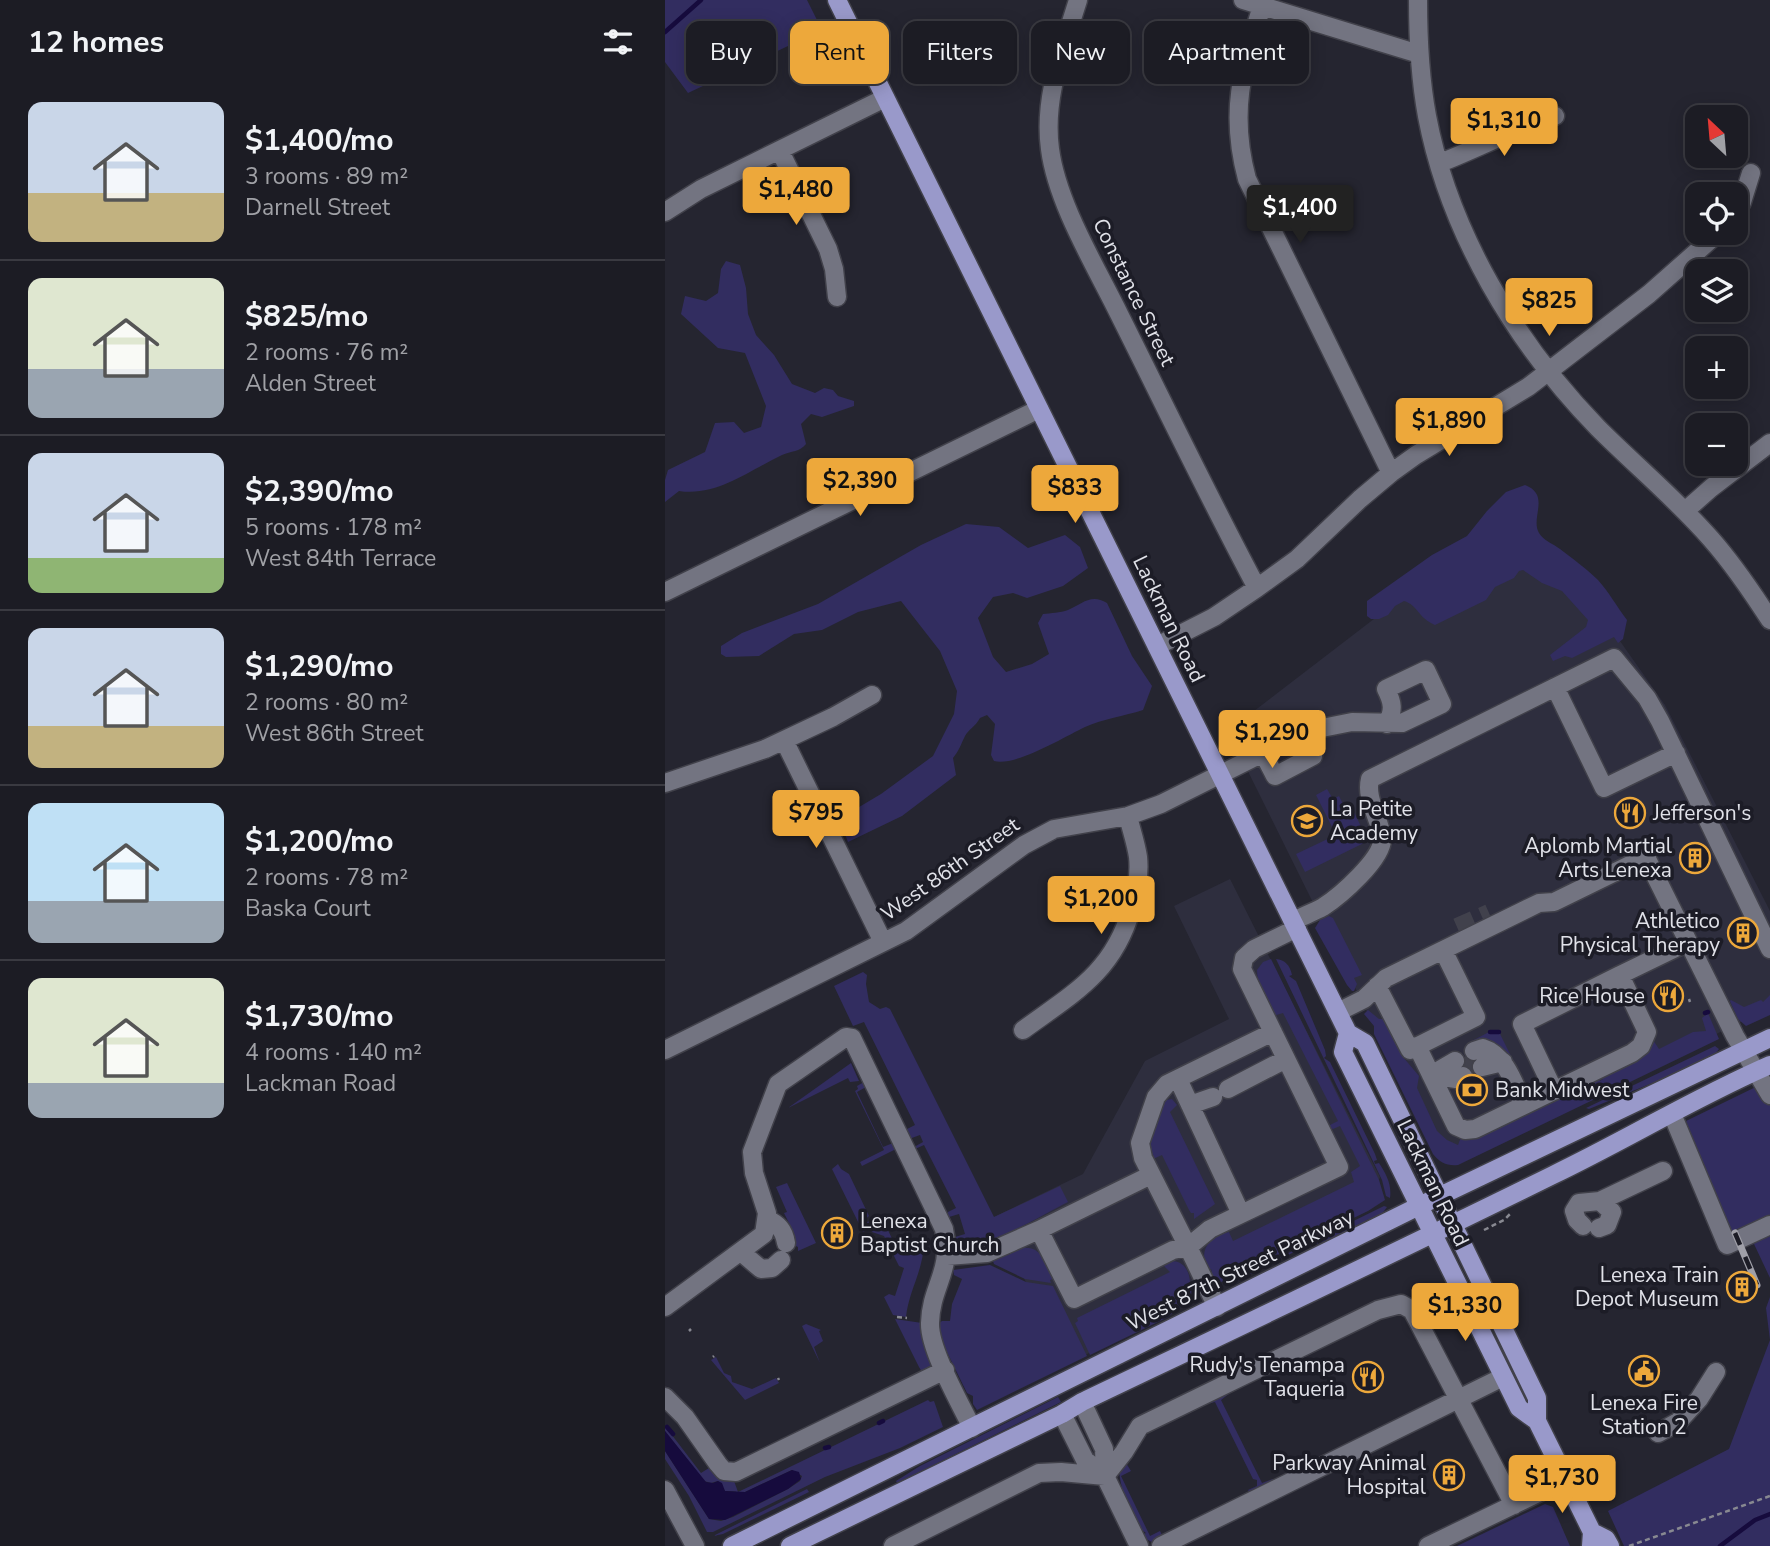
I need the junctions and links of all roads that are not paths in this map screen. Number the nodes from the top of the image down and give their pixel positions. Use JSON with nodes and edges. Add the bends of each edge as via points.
{"nodes":[{"id":1,"x":837,"y":0,"type":"edge"},
{"id":2,"x":1078,"y":0,"type":"edge"},
{"id":3,"x":1243,"y":0,"type":"edge"},
{"id":4,"x":1417,"y":0,"type":"edge"},
{"id":5,"x":1262,"y":6,"type":"junction"},
{"id":6,"x":1419,"y":54,"type":"junction"},
{"id":7,"x":885,"y":98,"type":"junction"},
{"id":8,"x":1555,"y":117,"type":"dead end"},
{"id":9,"x":780,"y":151,"type":"junction"},
{"id":10,"x":1440,"y":163,"type":"junction"},
{"id":11,"x":1751,"y":173,"type":"dead end"},
{"id":12,"x":1748,"y":183,"type":"edge"},
{"id":13,"x":665,"y":212,"type":"edge"},
{"id":14,"x":1704,"y":245,"type":"edge"},
{"id":15,"x":837,"y":297,"type":"dead end"},
{"id":16,"x":1549,"y":370,"type":"junction"},
{"id":17,"x":1039,"y":409,"type":"junction"},
{"id":18,"x":1770,"y":443,"type":"edge"},
{"id":19,"x":1391,"y":473,"type":"junction"},
{"id":20,"x":1685,"y":511,"type":"junction"},
{"id":21,"x":1257,"y":589,"type":"junction"},
{"id":22,"x":665,"y":592,"type":"edge"},
{"id":23,"x":1770,"y":620,"type":"edge"},
{"id":24,"x":1157,"y":646,"type":"junction"},
{"id":25,"x":1555,"y":687,"type":"junction"},
{"id":26,"x":871,"y":695,"type":"dead end"},
{"id":27,"x":1387,"y":724,"type":"dead end"},
{"id":28,"x":1307,"y":731,"type":"junction"},
{"id":29,"x":784,"y":740,"type":"junction"},
{"id":30,"x":1263,"y":753,"type":"junction"},
{"id":31,"x":1676,"y":753,"type":"junction"},
{"id":32,"x":1220,"y":775,"type":"junction"},
{"id":33,"x":665,"y":783,"type":"edge"},
{"id":34,"x":1128,"y":816,"type":"junction"},
{"id":35,"x":1489,"y":913,"type":"tunnel mouth"},
{"id":36,"x":1509,"y":918,"type":"junction"},
{"id":37,"x":1295,"y":924,"type":"junction"},
{"id":38,"x":1457,"y":927,"type":"tunnel mouth"},
{"id":39,"x":883,"y":942,"type":"junction"},
{"id":40,"x":1688,"y":942,"type":"junction"},
{"id":41,"x":1770,"y":948,"type":"edge"},
{"id":42,"x":1445,"y":949,"type":"junction"},
{"id":43,"x":1620,"y":975,"type":"junction"},
{"id":44,"x":1377,"y":986,"type":"junction"},
{"id":45,"x":1338,"y":1012,"type":"junction"},
{"id":46,"x":1023,"y":1030,"type":"dead end"},
{"id":47,"x":1273,"y":1032,"type":"junction"},
{"id":48,"x":1348,"y":1033,"type":"junction"},
{"id":49,"x":1770,"y":1038,"type":"edge"},
{"id":50,"x":1417,"y":1046,"type":"junction"},
{"id":51,"x":665,"y":1050,"type":"edge"},
{"id":52,"x":1744,"y":1050,"type":"junction"},
{"id":53,"x":1286,"y":1059,"type":"junction"},
{"id":54,"x":1478,"y":1060,"type":"tunnel mouth"},
{"id":55,"x":1763,"y":1068,"type":"edge"},
{"id":56,"x":1459,"y":1069,"type":"tunnel mouth"},
{"id":57,"x":1431,"y":1075,"type":"junction"},
{"id":58,"x":1178,"y":1079,"type":"junction"},
{"id":59,"x":1554,"y":1091,"type":"junction"},
{"id":60,"x":1770,"y":1095,"type":"edge"},
{"id":61,"x":1214,"y":1098,"type":"junction"},
{"id":62,"x":1524,"y":1105,"type":"junction"},
{"id":63,"x":1672,"y":1114,"type":"junction"},
{"id":64,"x":1663,"y":1171,"type":"dead end"},
{"id":65,"x":1151,"y":1175,"type":"junction"},
{"id":66,"x":1440,"y":1196,"type":"junction"},
{"id":67,"x":1600,"y":1201,"type":"junction"},
{"id":68,"x":1419,"y":1206,"type":"junction"},
{"id":69,"x":1241,"y":1213,"type":"junction"},
{"id":70,"x":767,"y":1219,"type":"junction"},
{"id":71,"x":1453,"y":1224,"type":"junction"},
{"id":72,"x":1770,"y":1225,"type":"edge"},
{"id":73,"x":1039,"y":1230,"type":"junction"},
{"id":74,"x":1432,"y":1234,"type":"junction"},
{"id":75,"x":1188,"y":1247,"type":"junction"},
{"id":76,"x":741,"y":1252,"type":"junction"},
{"id":77,"x":947,"y":1256,"type":"junction"},
{"id":78,"x":665,"y":1307,"type":"edge"},
{"id":79,"x":1217,"y":1307,"type":"junction"},
{"id":80,"x":945,"y":1370,"type":"junction"},
{"id":81,"x":1716,"y":1372,"type":"dead end"},
{"id":82,"x":1503,"y":1377,"type":"junction"},
{"id":83,"x":665,"y":1397,"type":"edge"},
{"id":84,"x":1457,"y":1400,"type":"junction"},
{"id":85,"x":1082,"y":1402,"type":"junction"},
{"id":86,"x":1062,"y":1414,"type":"junction"},
{"id":87,"x":1537,"y":1421,"type":"junction"},
{"id":88,"x":972,"y":1428,"type":"junction"},
{"id":89,"x":1658,"y":1433,"type":"dead end"},
{"id":90,"x":1105,"y":1476,"type":"junction"},
{"id":91,"x":1565,"y":1480,"type":"junction"},
{"id":92,"x":665,"y":1490,"type":"edge"},
{"id":93,"x":1514,"y":1505,"type":"junction"},
{"id":94,"x":1591,"y":1539,"type":"edge"},
{"id":95,"x":695,"y":1546,"type":"edge"},
{"id":96,"x":733,"y":1546,"type":"edge"},
{"id":97,"x":790,"y":1546,"type":"edge"},
{"id":98,"x":893,"y":1546,"type":"edge"},
{"id":99,"x":1139,"y":1546,"type":"edge"},
{"id":100,"x":1161,"y":1546,"type":"edge"},
{"id":101,"x":1428,"y":1546,"type":"edge"},
{"id":102,"x":1610,"y":1546,"type":"edge"}],
"edges":[{"from":1,"to":7,"type":"main road","name":"Lackman Road"},
{"from":2,"to":21,"type":"street","name":"Constance Street","via":[[1049,106],[1056,180]]},
{"from":3,"to":5,"type":"street"},
{"from":4,"to":6,"type":"street"},
{"from":5,"to":6,"type":"street"},
{"from":5,"to":19,"type":"street","via":[[1240,86],[1238,122],[1247,179]]},
{"from":6,"to":10,"type":"street","via":[[1427,118]]},
{"from":7,"to":9,"type":"street"},
{"from":7,"to":17,"type":"main road","name":"Lackman Road"},
{"from":8,"to":10,"type":"street","via":[[1528,124]]},
{"from":9,"to":13,"type":"street"},
{"from":9,"to":15,"type":"street","via":[[828,249]]},
{"from":10,"to":16,"type":"street","via":[[1477,257]]},
{"from":11,"to":12,"type":"street"},
{"from":14,"to":16,"type":"street"},
{"from":16,"to":19,"type":"street"},
{"from":16,"to":20,"type":"street","via":[[1597,427]]},
{"from":17,"to":22,"type":"street"},
{"from":17,"to":24,"type":"main road","name":"Lackman Road"},
{"from":18,"to":20,"type":"street"},
{"from":19,"to":21,"type":"street"},
{"from":20,"to":23,"type":"street","via":[[1730,562]]},
{"from":21,"to":24,"type":"street"},
{"from":24,"to":32,"type":"main road","name":"Lackman Road"},
{"from":25,"to":31,"type":"street","via":[[1614,658],[1647,698]]},
{"from":25,"to":31,"type":"street","via":[[1604,788]]},
{"from":25,"to":37,"type":"street","via":[[1370,779],[1381,849],[1363,873],[1325,906]]},
{"from":26,"to":29,"type":"street"},
{"from":27,"to":28,"type":"street","name":"West 86th Street","via":[[1352,722]]},
{"from":28,"to":30,"type":"street","name":"West 86th Street"},
{"from":28,"to":30,"type":"street","via":[[1313,756],[1275,776]]},
{"from":29,"to":33,"type":"street"},
{"from":29,"to":39,"type":"street"},
{"from":30,"to":32,"type":"street","name":"West 86th Street"},
{"from":31,"to":41,"type":"street"},
{"from":32,"to":34,"type":"street","name":"West 86th Street"},
{"from":32,"to":37,"type":"main road","name":"Lackman Road"},
{"from":34,"to":39,"type":"street","name":"West 86th Street","via":[[1063,827],[1035,838],[921,922]]},
{"from":34,"to":46,"type":"street","via":[[1138,872],[1119,944],[1096,975]]},
{"from":35,"to":36,"type":"street"},
{"from":36,"to":40,"type":"street","via":[[1539,903],[1554,902],[1646,856]]},
{"from":36,"to":42,"type":"street"},
{"from":37,"to":45,"type":"main road","name":"Lackman Road"},
{"from":37,"to":47,"type":"street","via":[[1244,958],[1245,977]]},
{"from":38,"to":42,"type":"street"},
{"from":39,"to":51,"type":"street","name":"West 86th Street"},
{"from":40,"to":43,"type":"street"},
{"from":40,"to":52,"type":"street"},
{"from":42,"to":44,"type":"street"},
{"from":42,"to":50,"type":"street","via":[[1476,1017]]},
{"from":43,"to":59,"type":"street","via":[[1647,1032],[1641,1046]]},
{"from":43,"to":59,"type":"street","via":[[1522,1024]]},
{"from":44,"to":45,"type":"street","via":[[1364,999]]},
{"from":44,"to":50,"type":"street","via":[[1409,1050]]},
{"from":45,"to":48,"type":"main road","name":"Lackman Road"},
{"from":47,"to":53,"type":"street"},
{"from":47,"to":58,"type":"street"},
{"from":48,"to":66,"type":"main road","name":"Lackman Road","via":[[1365,1043]]},
{"from":48,"to":68,"type":"main road","name":"Lackman Road","via":[[1343,1052]]},
{"from":49,"to":52,"type":"main road","name":"West 87th Street Parkway"},
{"from":50,"to":57,"type":"street"},
{"from":52,"to":55,"type":"street"},
{"from":52,"to":66,"type":"main road","name":"West 87th Street Parkway"},
{"from":53,"to":61,"type":"street"},
{"from":53,"to":69,"type":"street","via":[[1339,1167]]},
{"from":54,"to":62,"type":"street","via":[[1488,1049],[1503,1062]]},
{"from":55,"to":60,"type":"street"},
{"from":55,"to":63,"type":"main road"},
{"from":56,"to":57,"type":"street"},
{"from":57,"to":62,"type":"street","via":[[1456,1126],[1465,1130]]},
{"from":58,"to":61,"type":"street"},
{"from":58,"to":65,"type":"street","via":[[1156,1097],[1140,1143]]},
{"from":59,"to":62,"type":"street"},
{"from":61,"to":69,"type":"street"},
{"from":63,"to":71,"type":"main road"},
{"from":63,"to":72,"type":"street","via":[[1727,1245]]},
{"from":64,"to":67,"type":"street"},
{"from":65,"to":73,"type":"street"},
{"from":65,"to":75,"type":"street"},
{"from":66,"to":68,"type":"main road","name":"West 87th Street Parkway"},
{"from":66,"to":71,"type":"main road","name":"Lackman Road"},
{"from":67,"to":67,"type":"street","via":[[1585,1201],[1575,1207],[1577,1220],[1591,1227],[1607,1225],[1612,1212]]},
{"from":68,"to":74,"type":"main road","name":"Lackman Road"},
{"from":68,"to":79,"type":"main road","name":"West 87th Street Parkway"},
{"from":69,"to":75,"type":"street"},
{"from":70,"to":76,"type":"street","via":[[765,1234]]},
{"from":70,"to":76,"type":"street","via":[[784,1233],[783,1251],[772,1268],[761,1269]]},
{"from":70,"to":77,"type":"street","via":[[752,1152],[778,1084],[846,1037],[852,1038],[934,1205],[944,1229]]},
{"from":71,"to":74,"type":"main road"},
{"from":71,"to":87,"type":"main road","name":"Lackman Road","via":[[1537,1398]]},
{"from":73,"to":75,"type":"street","via":[[1073,1299]]},
{"from":73,"to":77,"type":"street","via":[[987,1253]]},
{"from":74,"to":82,"type":"main road","name":"Lackman Road"},
{"from":74,"to":85,"type":"main road"},
{"from":75,"to":79,"type":"street"},
{"from":76,"to":78,"type":"street"},
{"from":77,"to":80,"type":"street","via":[[930,1322]]},
{"from":79,"to":86,"type":"main road","via":[[1220,1316],[1216,1321],[1081,1387]]},
{"from":79,"to":88,"type":"main road","name":"West 87th Street Parkway"},
{"from":80,"to":83,"type":"street","via":[[736,1472],[724,1471]]},
{"from":80,"to":88,"type":"street"},
{"from":81,"to":89,"type":"street","via":[[1678,1422]]},
{"from":82,"to":84,"type":"street"},
{"from":82,"to":87,"type":"main road","name":"Lackman Road","via":[[1519,1408]]},
{"from":84,"to":90,"type":"street","via":[[1412,1310],[1401,1304],[1390,1306],[1140,1426]]},
{"from":84,"to":93,"type":"street"},
{"from":84,"to":100,"type":"street"},
{"from":85,"to":86,"type":"main road"},
{"from":85,"to":90,"type":"street","via":[[1104,1449]]},
{"from":86,"to":90,"type":"street","via":[[1085,1460]]},
{"from":86,"to":97,"type":"main road"},
{"from":87,"to":91,"type":"main road","name":"Lackman Road"},
{"from":88,"to":96,"type":"main road","name":"West 87th Street Parkway"},
{"from":90,"to":98,"type":"street","via":[[1039,1473]]},
{"from":90,"to":99,"type":"street"},
{"from":91,"to":93,"type":"street"},
{"from":91,"to":94,"type":"main road","name":"Lackman Road"},
{"from":92,"to":95,"type":"street"},
{"from":93,"to":101,"type":"street"},
{"from":94,"to":102,"type":"main road","name":"Lackman Road","via":[[1606,1539]]}]}
